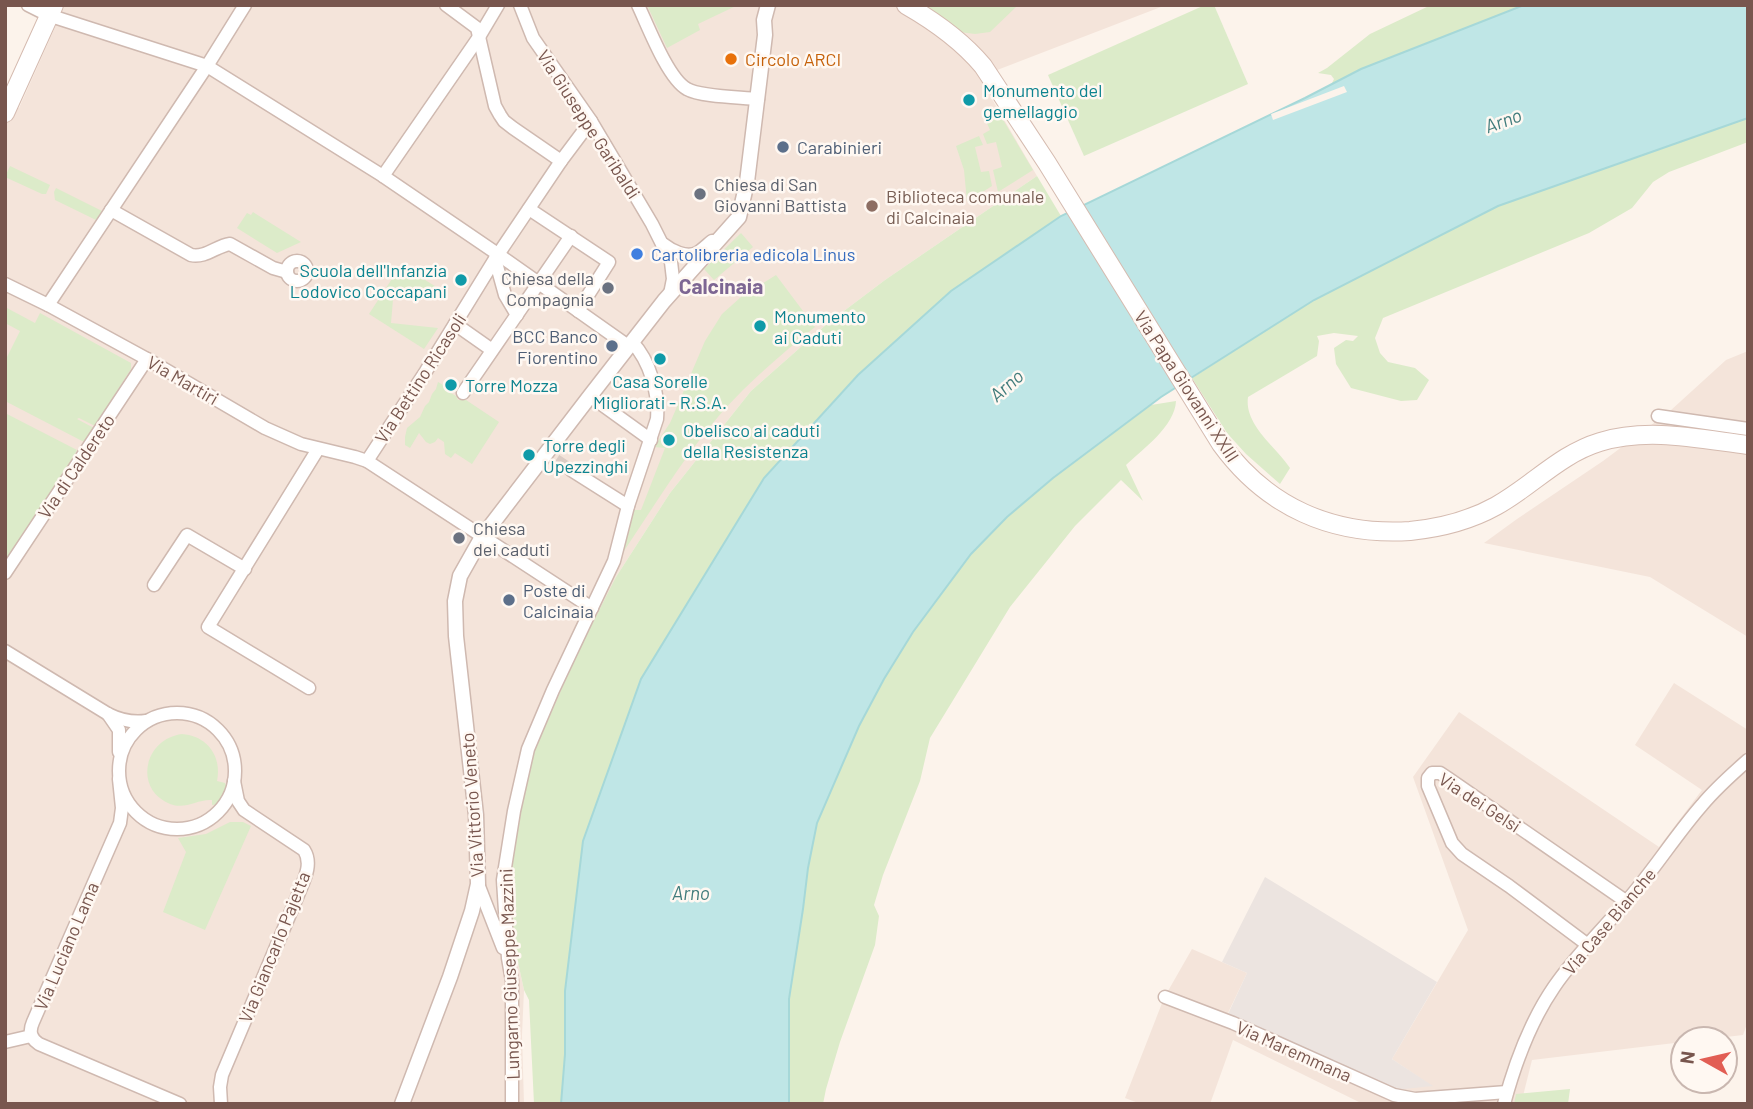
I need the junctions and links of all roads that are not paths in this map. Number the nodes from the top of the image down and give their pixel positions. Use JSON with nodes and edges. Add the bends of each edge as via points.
{"nodes":[{"id":1,"x":28,"y":5,"type":"edge"},
{"id":2,"x":245,"y":5,"type":"edge"},
{"id":3,"x":446,"y":5,"type":"edge"},
{"id":4,"x":498,"y":5,"type":"edge"},
{"id":5,"x":520,"y":5,"type":"edge"},
{"id":6,"x":638,"y":5,"type":"edge"},
{"id":7,"x":768,"y":5,"type":"edge"},
{"id":8,"x":779,"y":5,"type":"edge"},
{"id":9,"x":906,"y":5,"type":"edge"},
{"id":10,"x":51,"y":10,"type":"edge"},
{"id":11,"x":765,"y":35,"type":"junction"},
{"id":12,"x":480,"y":37,"type":"junction"},
{"id":13,"x":207,"y":66,"type":"junction"},
{"id":14,"x":758,"y":99,"type":"junction"},
{"id":15,"x":5,"y":113,"type":"edge"},
{"id":16,"x":591,"y":121,"type":"junction"},
{"id":17,"x":561,"y":161,"type":"junction"},
{"id":18,"x":383,"y":176,"type":"junction"},
{"id":19,"x":529,"y":209,"type":"junction"},
{"id":20,"x":111,"y":210,"type":"junction"},
{"id":21,"x":727,"y":231,"type":"junction"},
{"id":22,"x":571,"y":236,"type":"junction"},
{"id":23,"x":660,"y":242,"type":"junction"},
{"id":24,"x":497,"y":257,"type":"junction"},
{"id":25,"x":287,"y":272,"type":"dead end"},
{"id":26,"x":539,"y":283,"type":"junction"},
{"id":27,"x":5,"y":284,"type":"edge"},
{"id":28,"x":670,"y":294,"type":"junction"},
{"id":29,"x":48,"y":305,"type":"junction"},
{"id":30,"x":578,"y":311,"type":"junction"},
{"id":31,"x":517,"y":315,"type":"junction"},
{"id":32,"x":455,"y":324,"type":"junction"},
{"id":33,"x":630,"y":344,"type":"junction"},
{"id":34,"x":492,"y":350,"type":"junction"},
{"id":35,"x":147,"y":359,"type":"junction"},
{"id":36,"x":463,"y":393,"type":"dead end"},
{"id":37,"x":590,"y":396,"type":"junction"},
{"id":38,"x":1658,"y":416,"type":"dead end"},
{"id":39,"x":1748,"y":429,"type":"edge"},
{"id":40,"x":651,"y":440,"type":"junction"},
{"id":41,"x":1748,"y":445,"type":"edge"},
{"id":42,"x":318,"y":449,"type":"junction"},
{"id":43,"x":367,"y":461,"type":"junction"},
{"id":44,"x":571,"y":470,"type":"tunnel mouth"},
{"id":45,"x":628,"y":506,"type":"junction"},
{"id":46,"x":482,"y":537,"type":"junction"},
{"id":47,"x":245,"y":569,"type":"junction"},
{"id":48,"x":5,"y":573,"type":"edge"},
{"id":49,"x":154,"y":585,"type":"dead end"},
{"id":50,"x":592,"y":608,"type":"junction"},
{"id":51,"x":5,"y":650,"type":"edge"},
{"id":52,"x":309,"y":688,"type":"dead end"},
{"id":53,"x":108,"y":714,"type":"junction"},
{"id":54,"x":149,"y":720,"type":"junction"},
{"id":55,"x":1748,"y":760,"type":"edge"},
{"id":56,"x":119,"y":764,"type":"junction"},
{"id":57,"x":119,"y":779,"type":"junction"},
{"id":58,"x":234,"y":781,"type":"junction"},
{"id":59,"x":478,"y":884,"type":"junction"},
{"id":60,"x":1627,"y":902,"type":"junction"},
{"id":61,"x":1588,"y":945,"type":"junction"},
{"id":62,"x":508,"y":958,"type":"junction"},
{"id":63,"x":1165,"y":997,"type":"dead end"},
{"id":64,"x":31,"y":1035,"type":"junction"},
{"id":65,"x":5,"y":1042,"type":"edge"},
{"id":66,"x":1505,"y":1098,"type":"edge"},
{"id":67,"x":180,"y":1104,"type":"edge"},
{"id":68,"x":221,"y":1104,"type":"edge"},
{"id":69,"x":402,"y":1104,"type":"edge"},
{"id":70,"x":512,"y":1104,"type":"edge"}],
"edges":[{"from":1,"to":10,"type":"street"},
{"from":2,"to":13,"type":"street"},
{"from":3,"to":12,"type":"street","via":[[477,28]]},
{"from":4,"to":12,"type":"street"},
{"from":5,"to":16,"type":"street","name":"Via Giuseppe Garibaldi","via":[[533,38]]},
{"from":6,"to":14,"type":"street","via":[[680,85],[692,91]]},
{"from":7,"to":11,"type":"street","name":"Via Vittorio Veneto"},
{"from":8,"to":11,"type":"street"},
{"from":9,"to":41,"type":"main road","name":"Via Papa Giovanni XXIII","via":[[976,58],[1233,460],[1271,495],[1301,512],[1368,530],[1433,528],[1466,520],[1503,501],[1567,456],[1613,438],[1665,436]]},
{"from":10,"to":13,"type":"street"},
{"from":10,"to":15,"type":"main road"},
{"from":11,"to":14,"type":"street","name":"Via Vittorio Veneto"},
{"from":12,"to":17,"type":"street","via":[[500,115]]},
{"from":12,"to":18,"type":"street"},
{"from":13,"to":18,"type":"street"},
{"from":13,"to":20,"type":"street"},
{"from":14,"to":21,"type":"street","name":"Via Vittorio Veneto","via":[[741,212]]},
{"from":16,"to":17,"type":"street","name":"Via Bettino Ricasoli"},
{"from":16,"to":23,"type":"street","name":"Via Giuseppe Garibaldi"},
{"from":17,"to":19,"type":"street","name":"Via Bettino Ricasoli"},
{"from":18,"to":24,"type":"street"},
{"from":19,"to":22,"type":"street"},
{"from":19,"to":24,"type":"street","name":"Via Bettino Ricasoli"},
{"from":20,"to":25,"type":"street","via":[[191,255],[201,256],[228,244]]},
{"from":20,"to":29,"type":"street"},
{"from":21,"to":23,"type":"street","via":[[692,254],[670,250]]},
{"from":21,"to":28,"type":"street","name":"Via Vittorio Veneto"},
{"from":22,"to":26,"type":"street"},
{"from":22,"to":30,"type":"street","via":[[609,262]]},
{"from":23,"to":28,"type":"street","name":"Via Giuseppe Garibaldi","via":[[673,270]]},
{"from":24,"to":26,"type":"street"},
{"from":24,"to":31,"type":"street","via":[[505,295]]},
{"from":24,"to":32,"type":"street","name":"Via Bettino Ricasoli"},
{"from":26,"to":30,"type":"street"},
{"from":26,"to":31,"type":"street"},
{"from":27,"to":29,"type":"street","name":"Via Martiri"},
{"from":28,"to":33,"type":"street","name":"Via Vittorio Veneto"},
{"from":29,"to":35,"type":"street","name":"Via Martiri"},
{"from":30,"to":33,"type":"street"},
{"from":31,"to":34,"type":"street"},
{"from":32,"to":34,"type":"street"},
{"from":32,"to":43,"type":"street","name":"Via Bettino Ricasoli"},
{"from":33,"to":37,"type":"street","name":"Via Vittorio Veneto"},
{"from":33,"to":40,"type":"street","name":"Lungarno Giuseppe Mazzini","via":[[640,351],[656,393],[657,419]]},
{"from":34,"to":36,"type":"street"},
{"from":35,"to":42,"type":"street","name":"Via Martiri","via":[[265,428]]},
{"from":35,"to":48,"type":"street","name":"Via di Caldereto"},
{"from":37,"to":40,"type":"street"},
{"from":37,"to":46,"type":"street","name":"Via Vittorio Veneto","via":[[551,457]]},
{"from":38,"to":39,"type":"street"},
{"from":40,"to":45,"type":"street","name":"Lungarno Giuseppe Mazzini"},
{"from":42,"to":43,"type":"street","name":"Via Martiri"},
{"from":42,"to":47,"type":"street"},
{"from":43,"to":46,"type":"street","name":"Via Martiri"},
{"from":44,"to":45,"type":"street"},
{"from":45,"to":50,"type":"street","name":"Lungarno Giuseppe Mazzini","via":[[614,561]]},
{"from":46,"to":50,"type":"street","name":"Via Martiri"},
{"from":46,"to":59,"type":"street","name":"Via Vittorio Veneto","via":[[458,582],[455,601],[477,815]]},
{"from":47,"to":49,"type":"street","via":[[187,535]]},
{"from":47,"to":52,"type":"street","via":[[208,627]]},
{"from":50,"to":62,"type":"street","name":"Lungarno Giuseppe Mazzini","via":[[528,749],[520,781],[503,880]]},
{"from":51,"to":53,"type":"street"},
{"from":53,"to":54,"type":"street","via":[[133,722]]},
{"from":53,"to":56,"type":"street","via":[[119,730]]},
{"from":54,"to":56,"type":"street","via":[[129,737]]},
{"from":54,"to":58,"type":"street","via":[[183,712],[211,723],[231,749]]},
{"from":55,"to":60,"type":"street","name":"Via Case Bianche","via":[[1701,805]]},
{"from":56,"to":57,"type":"street"},
{"from":57,"to":58,"type":"street","via":[[138,814],[154,825],[177,829],[196,826],[216,814]]},
{"from":57,"to":64,"type":"street","name":"Via Luciano Lama","via":[[120,822]]},
{"from":58,"to":68,"type":"street","name":"Via Giancarlo Pajetta","via":[[244,810],[304,850],[308,864],[222,1075]]},
{"from":59,"to":62,"type":"street"},
{"from":59,"to":69,"type":"street","name":"Via Vittorio Veneto","via":[[450,977]]},
{"from":60,"to":61,"type":"street","name":"Via Case Bianche"},
{"from":60,"to":61,"type":"street","name":"Via dei Gelsi","via":[[1440,773],[1432,773],[1428,786],[1452,843],[1462,855]]},
{"from":61,"to":66,"type":"street","name":"Via Case Bianche","via":[[1539,1012]]},
{"from":62,"to":70,"type":"street","name":"Lungarno Giuseppe Mazzini"},
{"from":63,"to":66,"type":"street","name":"Via Maremmana","via":[[1394,1095]]},
{"from":64,"to":65,"type":"street"},
{"from":64,"to":67,"type":"street","via":[[39,1044]]}]}
